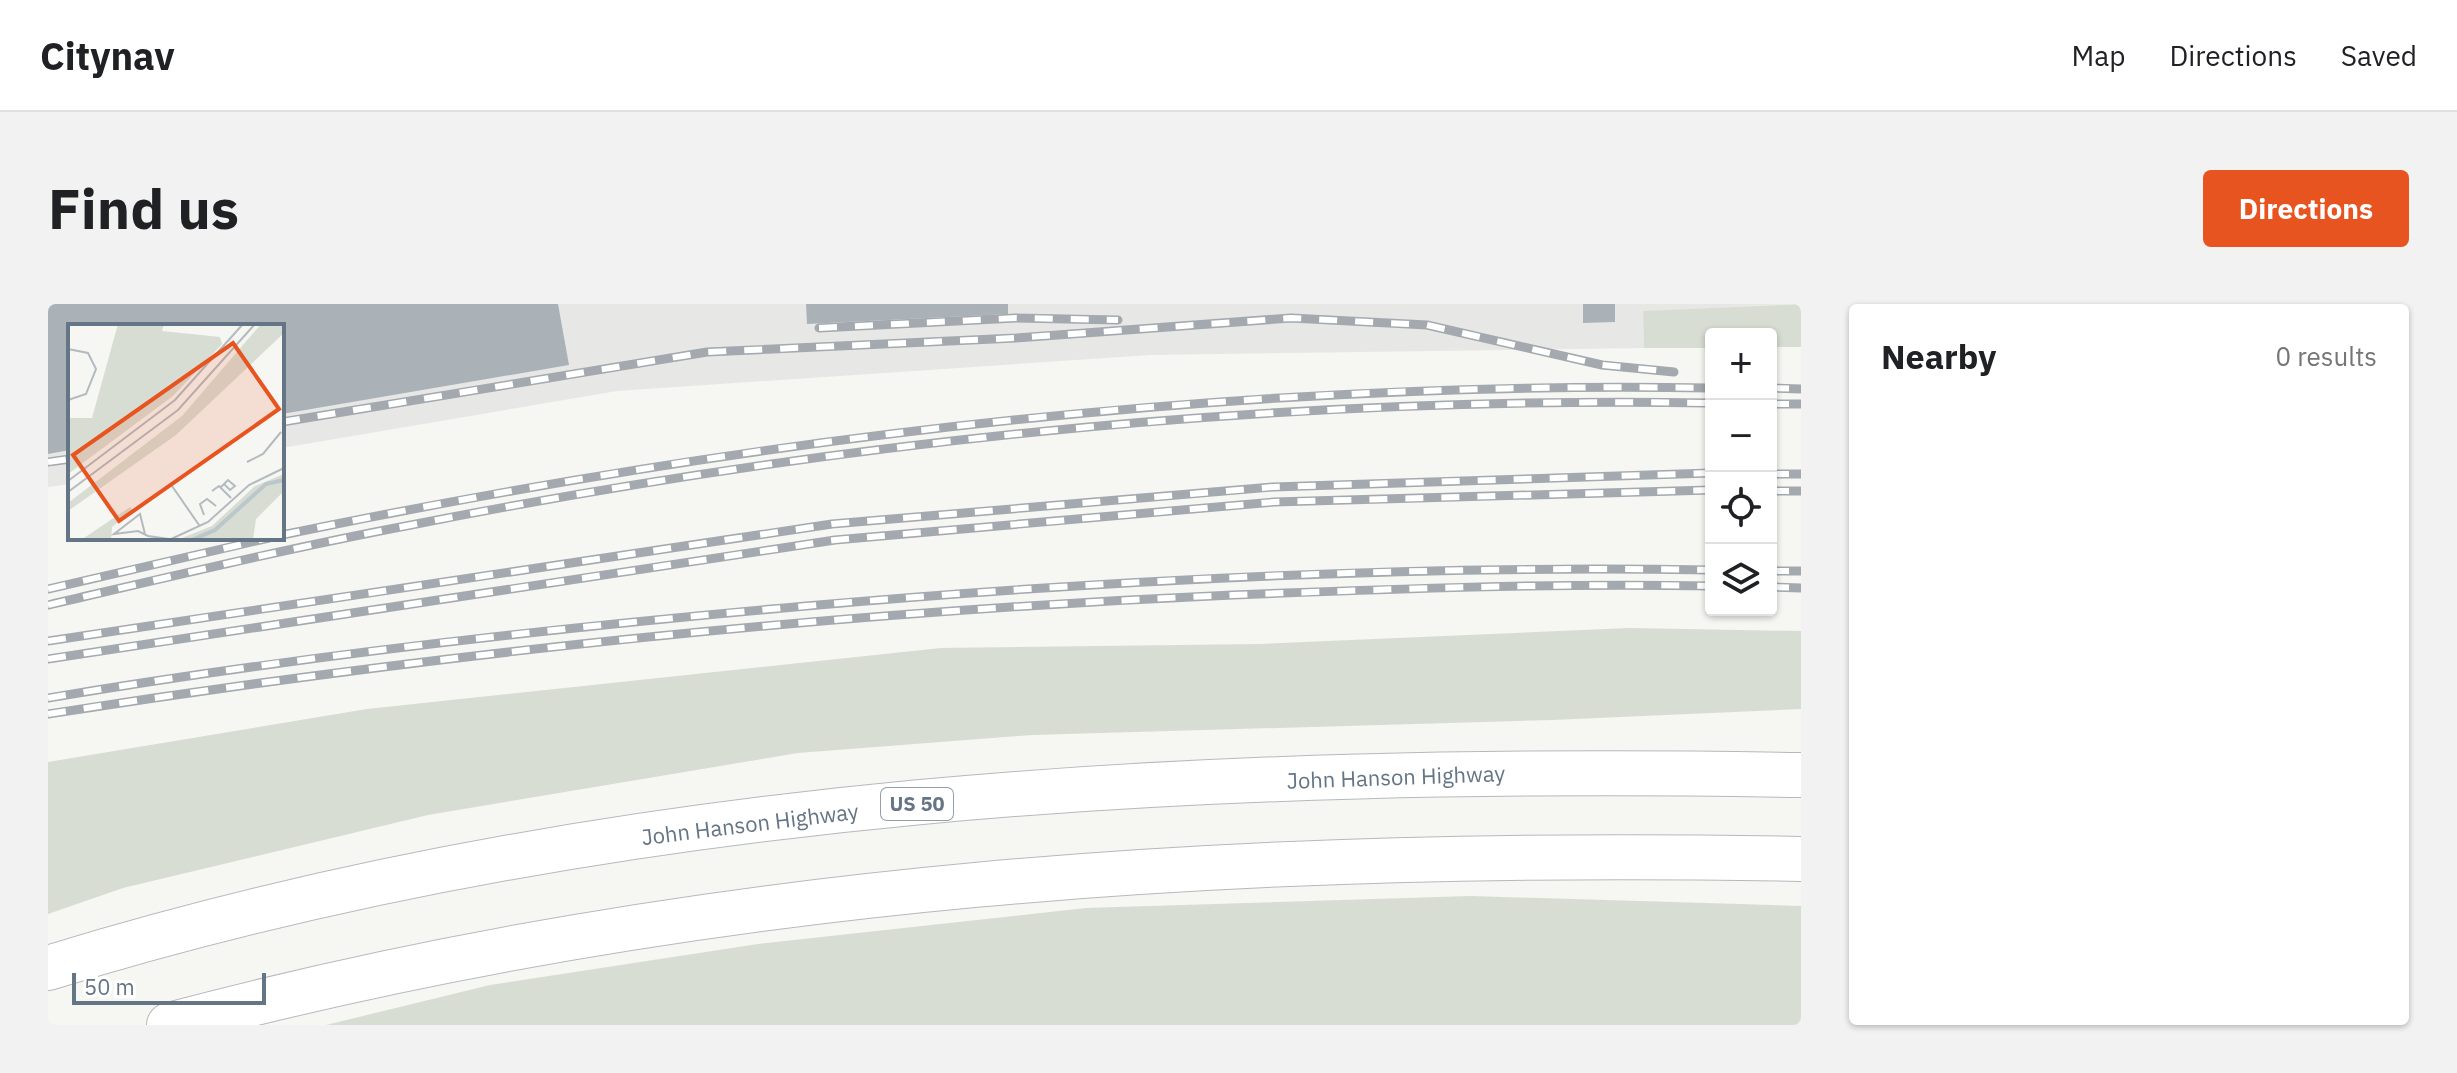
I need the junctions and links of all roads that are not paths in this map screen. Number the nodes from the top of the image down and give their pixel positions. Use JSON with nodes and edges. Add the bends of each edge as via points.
{"nodes":[{"id":1,"x":1801,"y":775,"type":"edge"},
{"id":2,"x":1801,"y":859,"type":"edge"},
{"id":3,"x":48,"y":968,"type":"edge"},
{"id":4,"x":169,"y":1025,"type":"edge"}],
"edges":[{"from":1,"to":3,"type":"highway","name":"John Hanson Highway","number":"US 50","via":[[1339,777],[998,796],[800,816],[422,875],[241,915]]},
{"from":2,"to":4,"type":"highway","via":[[1330,864],[1130,872],[855,895],[490,950]]}]}
